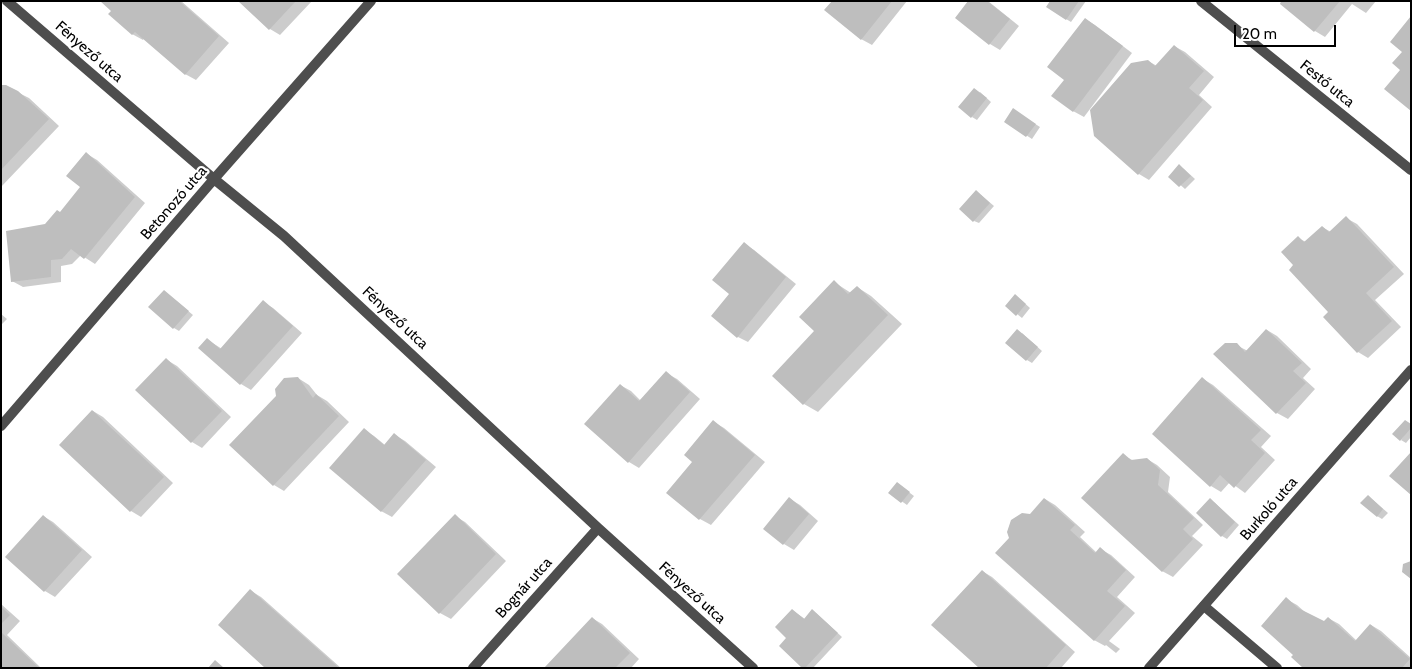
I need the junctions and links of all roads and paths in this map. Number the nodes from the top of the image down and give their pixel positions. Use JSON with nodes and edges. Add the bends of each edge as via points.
{"nodes":[{"id":1,"x":7,"y":1,"type":"edge"},
{"id":2,"x":371,"y":1,"type":"edge"},
{"id":3,"x":1201,"y":1,"type":"edge"},
{"id":4,"x":1411,"y":170,"type":"edge"},
{"id":5,"x":214,"y":179,"type":"junction"},
{"id":6,"x":1411,"y":370,"type":"edge"},
{"id":7,"x":1,"y":426,"type":"edge"},
{"id":8,"x":598,"y":528,"type":"junction"},
{"id":9,"x":1204,"y":606,"type":"junction"},
{"id":10,"x":472,"y":668,"type":"edge"},
{"id":11,"x":753,"y":668,"type":"edge"},
{"id":12,"x":1149,"y":668,"type":"edge"},
{"id":13,"x":1277,"y":668,"type":"edge"}],
"edges":[{"from":1,"to":5,"type":"street","name":"Fényező utca"},
{"from":2,"to":5,"type":"street","name":"Betonozó utca"},
{"from":3,"to":4,"type":"street","name":"Festő utca"},
{"from":5,"to":7,"type":"street","name":"Betonozó utca"},
{"from":5,"to":8,"type":"street","name":"Fényező utca","via":[[284,236]]},
{"from":6,"to":9,"type":"street","name":"Burkoló utca"},
{"from":8,"to":10,"type":"street","name":"Bognár utca"},
{"from":8,"to":11,"type":"street","name":"Fényező utca"},
{"from":9,"to":12,"type":"street","name":"Burkoló utca"},
{"from":9,"to":13,"type":"street"}]}
